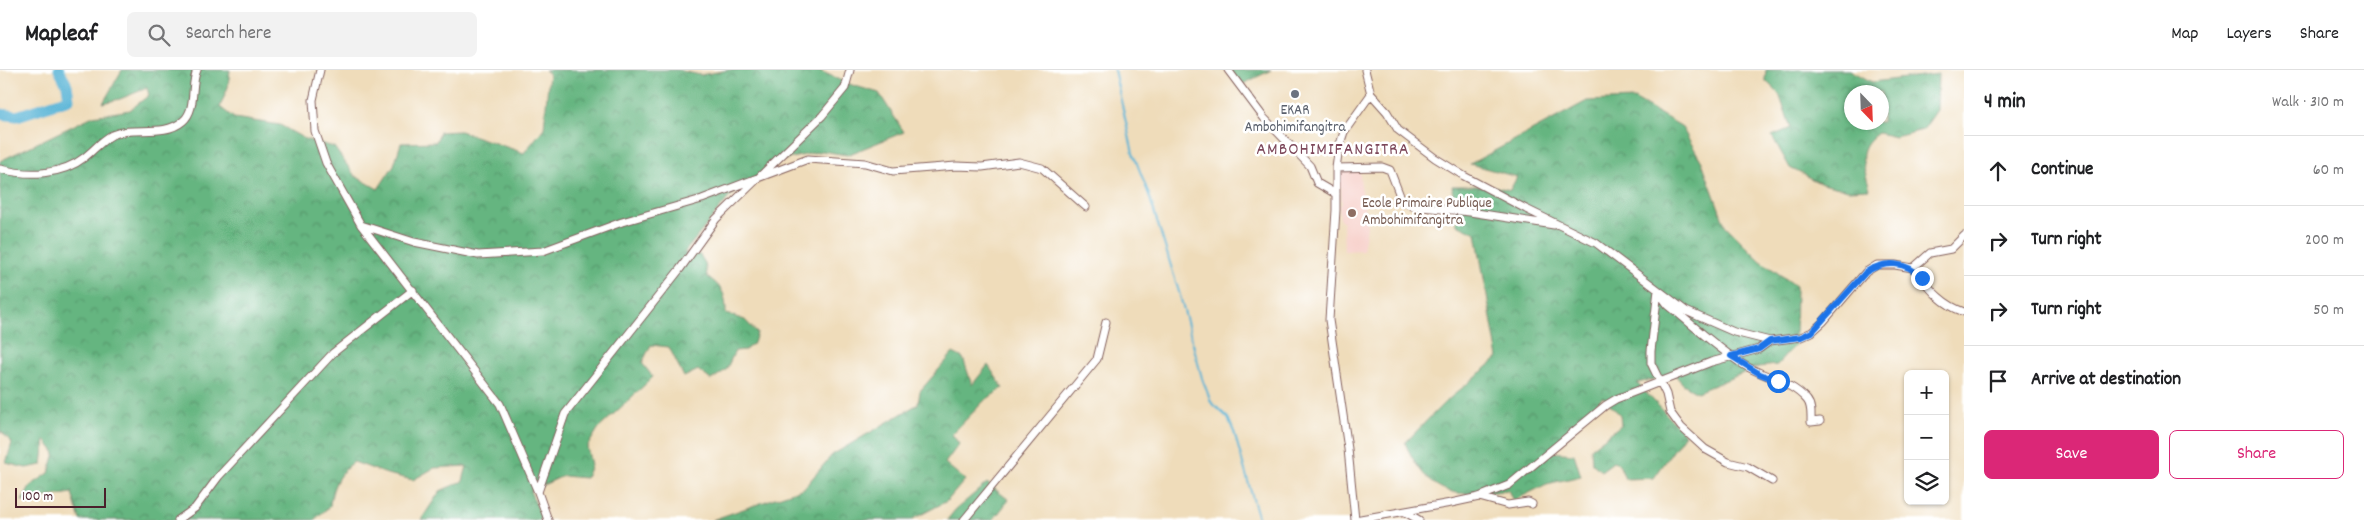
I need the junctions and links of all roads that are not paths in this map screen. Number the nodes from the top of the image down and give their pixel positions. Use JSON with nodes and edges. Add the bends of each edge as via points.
{"nodes":[{"id":1,"x":196,"y":70,"type":"edge"},
{"id":2,"x":320,"y":70,"type":"edge"},
{"id":3,"x":850,"y":70,"type":"edge"},
{"id":4,"x":1228,"y":70,"type":"edge"},
{"id":5,"x":1365,"y":70,"type":"edge"},
{"id":6,"x":1371,"y":94,"type":"junction"},
{"id":7,"x":1336,"y":168,"type":"junction"},
{"id":8,"x":0,"y":169,"type":"edge"},
{"id":9,"x":758,"y":177,"type":"junction"},
{"id":10,"x":1336,"y":194,"type":"junction"},
{"id":11,"x":1086,"y":207,"type":"dead end"},
{"id":12,"x":361,"y":225,"type":"junction"},
{"id":13,"x":1561,"y":226,"type":"junction"},
{"id":14,"x":1964,"y":236,"type":"edge"},
{"id":15,"x":1912,"y":268,"type":"junction"},
{"id":16,"x":413,"y":290,"type":"junction"},
{"id":17,"x":1658,"y":290,"type":"junction"},
{"id":18,"x":1964,"y":312,"type":"edge"},
{"id":19,"x":1106,"y":322,"type":"dead end"},
{"id":20,"x":1770,"y":341,"type":"junction"},
{"id":21,"x":1731,"y":356,"type":"junction"},
{"id":22,"x":1659,"y":381,"type":"junction"},
{"id":23,"x":1820,"y":422,"type":"dead end"},
{"id":24,"x":1772,"y":481,"type":"dead end"},
{"id":25,"x":538,"y":492,"type":"junction"},
{"id":26,"x":1479,"y":496,"type":"junction"},
{"id":27,"x":1532,"y":504,"type":"dead end"},
{"id":28,"x":1404,"y":512,"type":"junction"},
{"id":29,"x":178,"y":520,"type":"edge"},
{"id":30,"x":548,"y":520,"type":"edge"},
{"id":31,"x":964,"y":520,"type":"edge"},
{"id":32,"x":1354,"y":520,"type":"edge"},
{"id":33,"x":1419,"y":520,"type":"edge"}],
"edges":[{"from":1,"to":8,"type":"street","via":[[192,105],[184,121],[169,128],[112,135],[83,158],[56,171],[33,174]]},
{"from":2,"to":12,"type":"street","via":[[313,100],[315,131],[326,163]]},
{"from":3,"to":9,"type":"street","via":[[845,88],[822,116]]},
{"from":4,"to":10,"type":"street","via":[[1264,118],[1310,166],[1317,183]]},
{"from":5,"to":6,"type":"street"},
{"from":6,"to":7,"type":"street","via":[[1344,132]]},
{"from":6,"to":13,"type":"street","via":[[1398,130],[1435,158]]},
{"from":7,"to":10,"type":"street"},
{"from":7,"to":13,"type":"street","via":[[1390,170],[1402,201],[1412,206]]},
{"from":9,"to":11,"type":"street","via":[[808,159],[866,164],[893,171],[1019,162],[1042,168]]},
{"from":9,"to":12,"type":"street","via":[[702,199],[622,222],[544,252],[478,255],[414,242]]},
{"from":9,"to":25,"type":"street","via":[[716,219],[565,414]]},
{"from":10,"to":32,"type":"street","via":[[1328,320],[1348,449]]},
{"from":12,"to":16,"type":"street"},
{"from":13,"to":17,"type":"street","via":[[1596,243]]},
{"from":14,"to":15,"type":"street","via":[[1951,249],[1930,252]]},
{"from":15,"to":18,"type":"street","via":[[1932,293]]},
{"from":15,"to":20,"type":"street","via":[[1877,265],[1866,272],[1812,332],[1801,337]]},
{"from":16,"to":25,"type":"street","via":[[500,404]]},
{"from":16,"to":29,"type":"street","via":[[332,353],[195,508]]},
{"from":17,"to":20,"type":"street","via":[[1700,318],[1734,332]]},
{"from":17,"to":21,"type":"street","via":[[1668,305]]},
{"from":17,"to":22,"type":"street","via":[[1651,363]]},
{"from":19,"to":31,"type":"street","via":[[1097,359]]},
{"from":20,"to":21,"type":"street","via":[[1759,349]]},
{"from":21,"to":22,"type":"street"},
{"from":21,"to":23,"type":"street","via":[[1760,374],[1792,387],[1808,401],[1811,422]]},
{"from":22,"to":24,"type":"street","via":[[1670,412],[1705,449]]},
{"from":22,"to":26,"type":"street","via":[[1606,405],[1509,485]]},
{"from":25,"to":30,"type":"street"},
{"from":26,"to":27,"type":"street","via":[[1508,505]]},
{"from":26,"to":28,"type":"street"},
{"from":28,"to":32,"type":"street"},
{"from":28,"to":33,"type":"street"}]}
